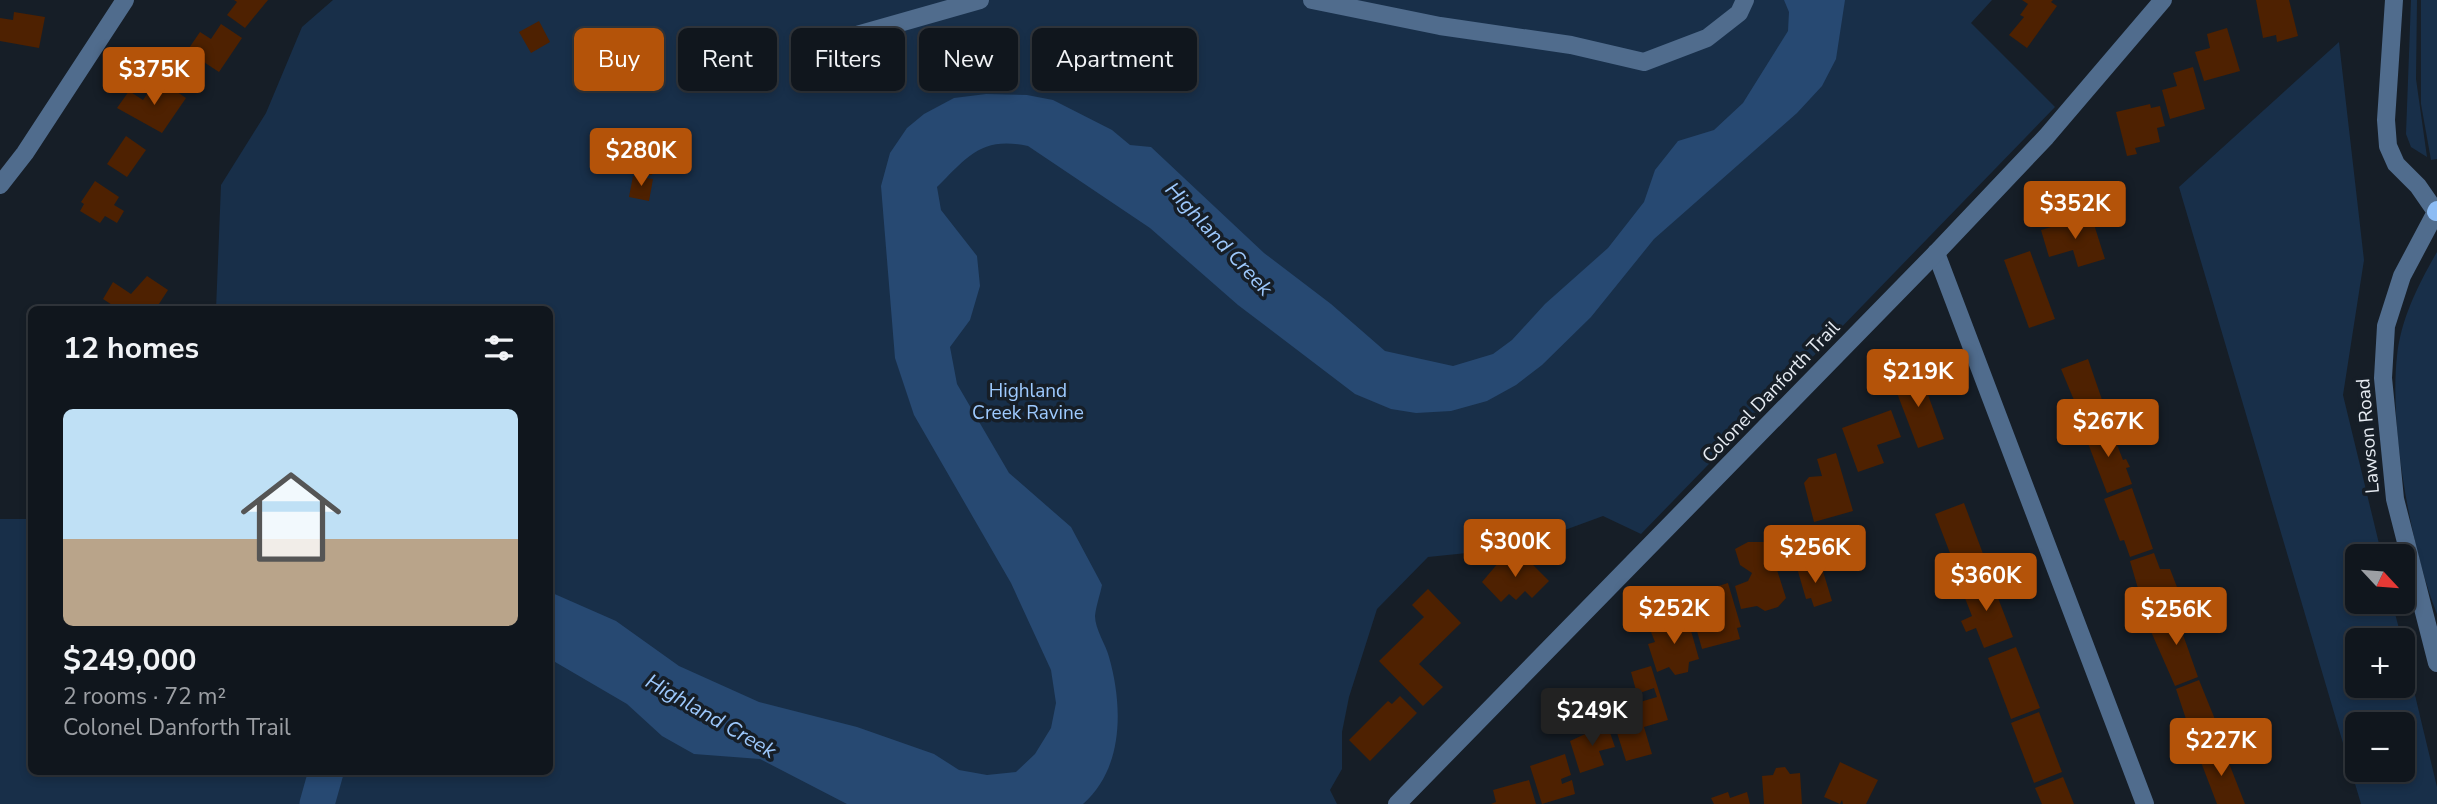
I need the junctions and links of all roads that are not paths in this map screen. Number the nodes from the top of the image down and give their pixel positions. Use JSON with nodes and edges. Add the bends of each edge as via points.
{"nodes":[{"id":1,"x":125,"y":0,"type":"edge"},
{"id":2,"x":980,"y":0,"type":"edge"},
{"id":3,"x":1312,"y":0,"type":"edge"},
{"id":4,"x":1745,"y":0,"type":"edge"},
{"id":5,"x":2163,"y":0,"type":"edge"},
{"id":6,"x":2394,"y":0,"type":"edge"},
{"id":7,"x":882,"y":28,"type":"edge"},
{"id":8,"x":0,"y":185,"type":"edge"},
{"id":9,"x":2437,"y":211,"type":"edge"},
{"id":10,"x":1936,"y":253,"type":"junction"},
{"id":11,"x":2437,"y":663,"type":"edge"},
{"id":12,"x":1397,"y":804,"type":"edge"},
{"id":13,"x":2145,"y":804,"type":"edge"}],
"edges":[{"from":1,"to":8,"type":"street"},
{"from":2,"to":7,"type":"street"},
{"from":3,"to":4,"type":"street","via":[[1644,62],[1707,38],[1739,13]]},
{"from":5,"to":10,"type":"street","name":"Colonel Danforth Trail","via":[[2046,137]]},
{"from":6,"to":9,"type":"street","via":[[2388,146],[2396,164]]},
{"from":9,"to":11,"type":"street","name":"Lawson Road","via":[[2402,276],[2386,327],[2382,378],[2395,499]]},
{"from":10,"to":12,"type":"street","name":"Colonel Danforth Trail"},
{"from":10,"to":13,"type":"street"}]}
